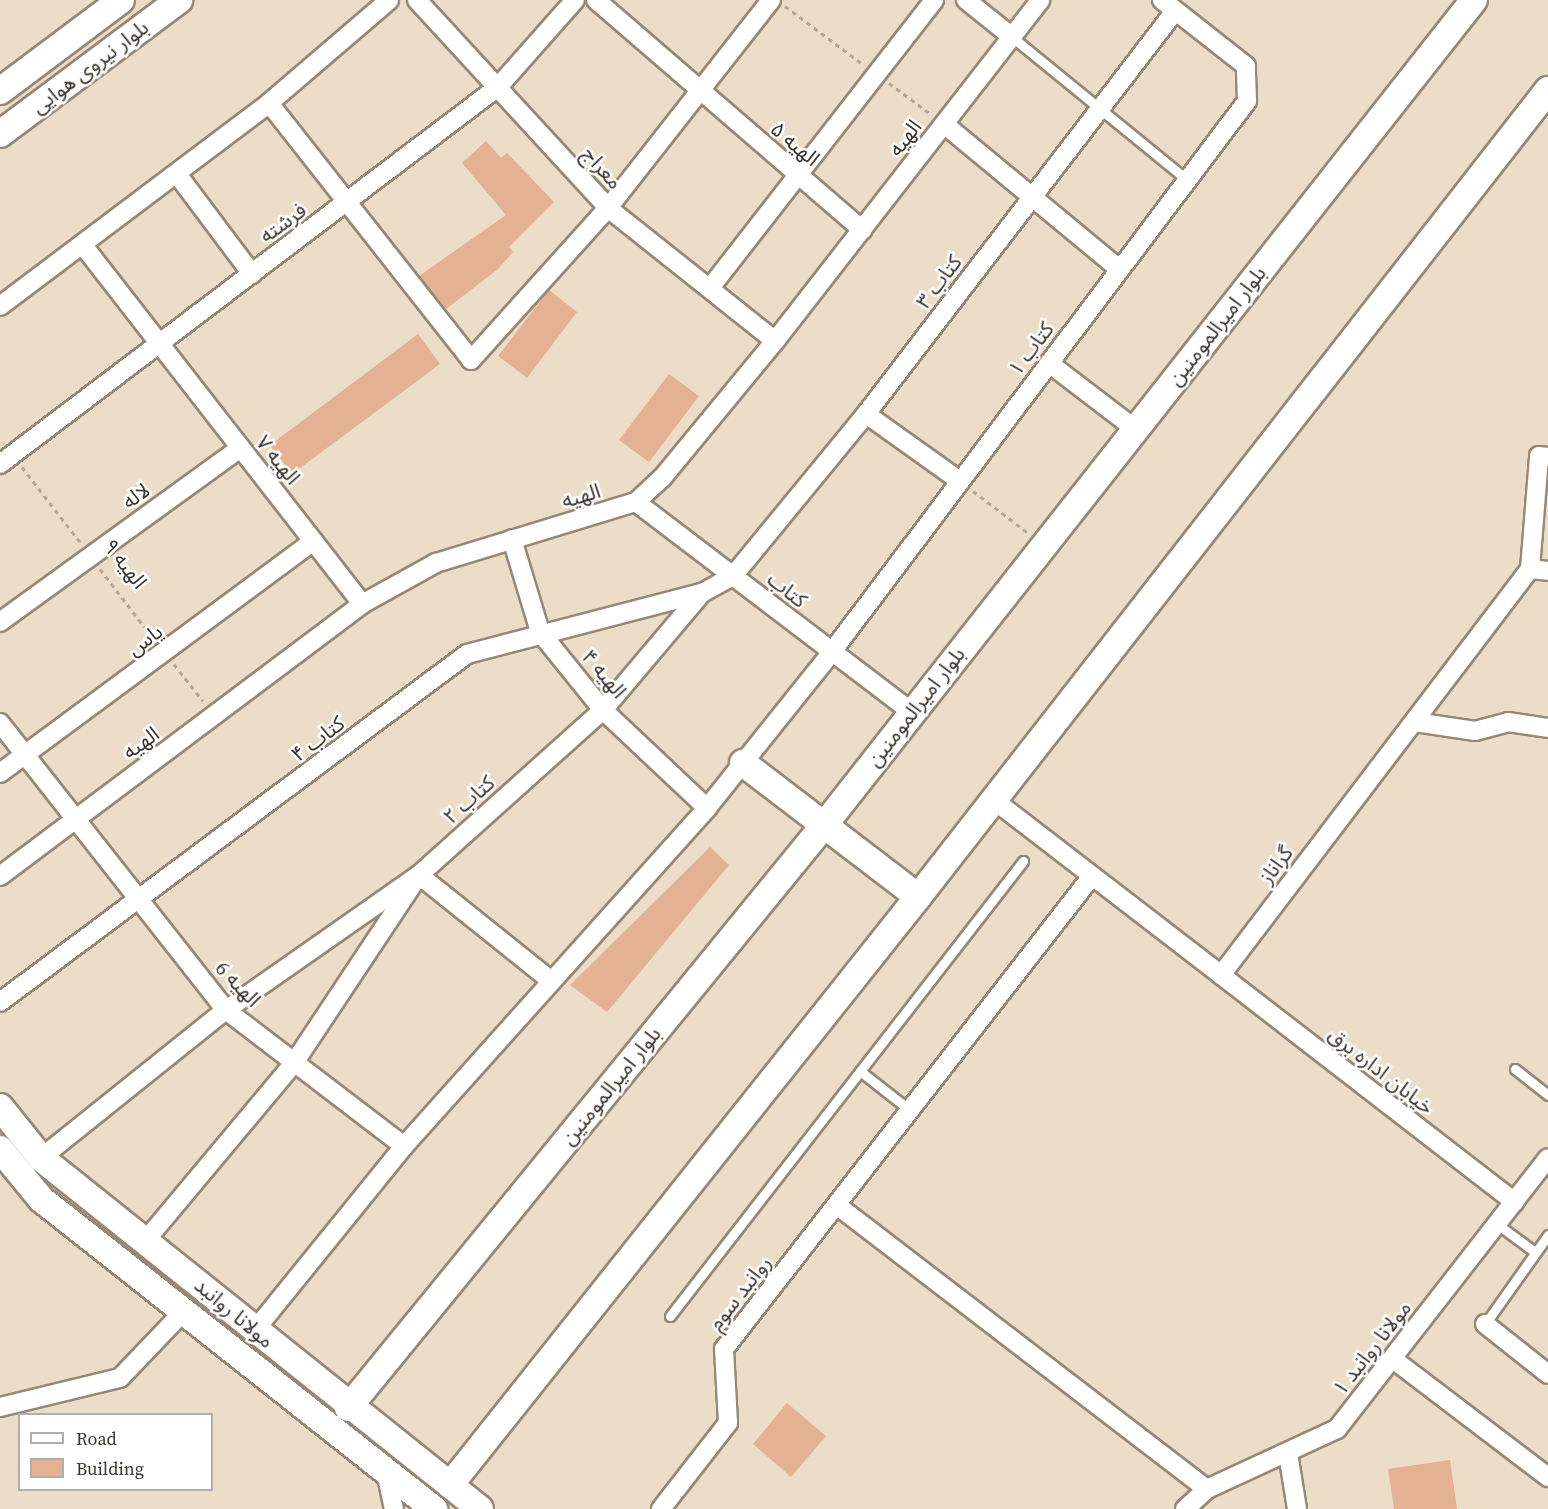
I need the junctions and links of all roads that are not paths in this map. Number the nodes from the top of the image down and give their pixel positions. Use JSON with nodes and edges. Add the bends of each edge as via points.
{"nodes":[{"id":1,"x":121,"y":0,"type":"edge"},
{"id":2,"x":179,"y":0,"type":"edge"},
{"id":3,"x":389,"y":0,"type":"edge"},
{"id":4,"x":417,"y":0,"type":"edge"},
{"id":5,"x":575,"y":0,"type":"edge"},
{"id":6,"x":596,"y":0,"type":"edge"},
{"id":7,"x":771,"y":0,"type":"edge"},
{"id":8,"x":934,"y":0,"type":"edge"},
{"id":9,"x":966,"y":0,"type":"edge"},
{"id":10,"x":1040,"y":0,"type":"edge"},
{"id":11,"x":1474,"y":0,"type":"edge"},
{"id":12,"x":1169,"y":5,"type":"edge"},
{"id":13,"x":1012,"y":37,"type":"junction"},
{"id":14,"x":498,"y":87,"type":"junction"},
{"id":15,"x":1548,"y":90,"type":"edge"},
{"id":16,"x":0,"y":91,"type":"edge"},
{"id":17,"x":699,"y":92,"type":"junction"},
{"id":18,"x":269,"y":103,"type":"junction"},
{"id":19,"x":1099,"y":110,"type":"junction"},
{"id":20,"x":944,"y":124,"type":"junction"},
{"id":21,"x":0,"y":134,"type":"edge"},
{"id":22,"x":177,"y":174,"type":"junction"},
{"id":23,"x":798,"y":175,"type":"junction"},
{"id":24,"x":1186,"y":179,"type":"junction"},
{"id":25,"x":1033,"y":196,"type":"junction"},
{"id":26,"x":346,"y":205,"type":"junction"},
{"id":27,"x":608,"y":208,"type":"junction"},
{"id":28,"x":862,"y":230,"type":"junction"},
{"id":29,"x":82,"y":244,"type":"junction"},
{"id":30,"x":1119,"y":269,"type":"junction"},
{"id":31,"x":252,"y":274,"type":"junction"},
{"id":32,"x":710,"y":288,"type":"junction"},
{"id":33,"x":0,"y":306,"type":"edge"},
{"id":34,"x":775,"y":341,"type":"junction"},
{"id":35,"x":158,"y":344,"type":"junction"},
{"id":36,"x":1049,"y":363,"type":"junction"},
{"id":37,"x":866,"y":414,"type":"junction"},
{"id":38,"x":1136,"y":429,"type":"junction"},
{"id":39,"x":240,"y":448,"type":"junction"},
{"id":40,"x":1548,"y":457,"type":"edge"},
{"id":41,"x":6,"y":459,"type":"edge"},
{"id":42,"x":960,"y":481,"type":"junction"},
{"id":43,"x":636,"y":502,"type":"junction"},
{"id":44,"x":512,"y":539,"type":"junction"},
{"id":45,"x":314,"y":541,"type":"junction"},
{"id":46,"x":1539,"y":570,"type":"edge"},
{"id":47,"x":733,"y":576,"type":"junction"},
{"id":48,"x":702,"y":593,"type":"junction"},
{"id":49,"x":362,"y":604,"type":"junction"},
{"id":50,"x":0,"y":622,"type":"edge"},
{"id":51,"x":540,"y":632,"type":"junction"},
{"id":52,"x":831,"y":653,"type":"junction"},
{"id":53,"x":603,"y":710,"type":"junction"},
{"id":54,"x":912,"y":712,"type":"junction"},
{"id":55,"x":1415,"y":722,"type":"junction"},
{"id":56,"x":0,"y":723,"type":"edge"},
{"id":57,"x":1548,"y":728,"type":"edge"},
{"id":58,"x":25,"y":755,"type":"junction"},
{"id":59,"x":743,"y":763,"type":"junction"},
{"id":60,"x":0,"y":773,"type":"edge"},
{"id":61,"x":993,"y":800,"type":"junction"},
{"id":62,"x":707,"y":808,"type":"junction"},
{"id":63,"x":74,"y":819,"type":"junction"},
{"id":64,"x":825,"y":824,"type":"junction"},
{"id":65,"x":1023,"y":861,"type":"dead end"},
{"id":66,"x":419,"y":875,"type":"junction"},
{"id":67,"x":0,"y":876,"type":"edge"},
{"id":68,"x":1092,"y":876,"type":"junction"},
{"id":69,"x":918,"y":897,"type":"junction"},
{"id":70,"x":137,"y":903,"type":"junction"},
{"id":71,"x":1221,"y":975,"type":"junction"},
{"id":72,"x":550,"y":980,"type":"junction"},
{"id":73,"x":0,"y":1002,"type":"edge"},
{"id":74,"x":226,"y":1010,"type":"junction"},
{"id":75,"x":294,"y":1063,"type":"junction"},
{"id":76,"x":1515,"y":1069,"type":"dead end"},
{"id":77,"x":860,"y":1071,"type":"junction"},
{"id":78,"x":1548,"y":1095,"type":"edge"},
{"id":79,"x":0,"y":1107,"type":"edge"},
{"id":80,"x":911,"y":1111,"type":"junction"},
{"id":81,"x":404,"y":1146,"type":"junction"},
{"id":82,"x":0,"y":1149,"type":"edge"},
{"id":83,"x":41,"y":1158,"type":"junction"},
{"id":84,"x":1548,"y":1158,"type":"edge"},
{"id":85,"x":1515,"y":1202,"type":"junction"},
{"id":86,"x":838,"y":1206,"type":"junction"},
{"id":87,"x":1497,"y":1224,"type":"junction"},
{"id":88,"x":1548,"y":1235,"type":"edge"},
{"id":89,"x":146,"y":1240,"type":"junction"},
{"id":90,"x":1535,"y":1252,"type":"junction"},
{"id":91,"x":186,"y":1309,"type":"junction"},
{"id":92,"x":670,"y":1316,"type":"dead end"},
{"id":93,"x":1485,"y":1324,"type":"joint"},
{"id":94,"x":255,"y":1330,"type":"junction"},
{"id":95,"x":1393,"y":1359,"type":"junction"},
{"id":96,"x":1548,"y":1374,"type":"edge"},
{"id":97,"x":0,"y":1407,"type":"edge"},
{"id":98,"x":348,"y":1408,"type":"junction"},
{"id":99,"x":404,"y":1451,"type":"junction"},
{"id":100,"x":1288,"y":1453,"type":"junction"},
{"id":101,"x":386,"y":1472,"type":"junction"},
{"id":102,"x":1548,"y":1477,"type":"edge"},
{"id":103,"x":450,"y":1485,"type":"junction"},
{"id":104,"x":1207,"y":1489,"type":"junction"},
{"id":105,"x":394,"y":1509,"type":"edge"},
{"id":106,"x":434,"y":1509,"type":"edge"},
{"id":107,"x":480,"y":1509,"type":"edge"},
{"id":108,"x":661,"y":1509,"type":"edge"},
{"id":109,"x":1185,"y":1509,"type":"edge"},
{"id":110,"x":1297,"y":1509,"type":"edge"}],
"edges":[{"from":1,"to":16,"type":"street","name":"بلوار نیروی هوایی"},
{"from":2,"to":21,"type":"street","name":"بلوار نیروی هوایی"},
{"from":3,"to":18,"type":"street"},
{"from":4,"to":14,"type":"street","name":"معراج"},
{"from":5,"to":14,"type":"street","name":"فرشته"},
{"from":6,"to":17,"type":"street","name":"الهیه ۵"},
{"from":7,"to":17,"type":"street"},
{"from":8,"to":23,"type":"street"},
{"from":9,"to":13,"type":"street"},
{"from":10,"to":13,"type":"street","name":"الهیه"},
{"from":11,"to":38,"type":"street","name":"بلوار امیرالمومنین"},
{"from":12,"to":19,"type":"street","name":"کتاب ۳"},
{"from":12,"to":24,"type":"street","name":"کتاب ۱","via":[[1246,66],[1247,101]]},
{"from":13,"to":19,"type":"lane"},
{"from":13,"to":20,"type":"street","name":"الهیه"},
{"from":14,"to":26,"type":"street","name":"فرشته"},
{"from":14,"to":27,"type":"street","name":"معراج"},
{"from":15,"to":61,"type":"street"},
{"from":17,"to":23,"type":"street","name":"الهیه ۵"},
{"from":17,"to":27,"type":"street"},
{"from":18,"to":22,"type":"street"},
{"from":18,"to":26,"type":"street"},
{"from":19,"to":24,"type":"lane"},
{"from":19,"to":25,"type":"street","name":"کتاب ۳"},
{"from":20,"to":25,"type":"street"},
{"from":20,"to":28,"type":"street","name":"الهیه"},
{"from":22,"to":29,"type":"street"},
{"from":22,"to":31,"type":"street"},
{"from":23,"to":28,"type":"street","name":"الهیه ۵"},
{"from":23,"to":32,"type":"street"},
{"from":24,"to":30,"type":"street","name":"کتاب ۱"},
{"from":25,"to":30,"type":"street"},
{"from":25,"to":37,"type":"street","name":"کتاب ۳"},
{"from":26,"to":27,"type":"street","via":[[471,360]]},
{"from":26,"to":31,"type":"street","name":"فرشته"},
{"from":27,"to":32,"type":"street","name":"معراج"},
{"from":28,"to":34,"type":"street","name":"الهیه"},
{"from":29,"to":33,"type":"street"},
{"from":29,"to":35,"type":"street","name":"الهیه ۷"},
{"from":30,"to":36,"type":"street","name":"کتاب ۱"},
{"from":31,"to":35,"type":"street","name":"فرشته"},
{"from":32,"to":34,"type":"street","name":"معراج"},
{"from":34,"to":43,"type":"street","name":"الهیه","via":[[662,478]]},
{"from":35,"to":39,"type":"street","name":"الهیه ۷"},
{"from":35,"to":41,"type":"street","name":"فرشته"},
{"from":36,"to":38,"type":"street"},
{"from":36,"to":42,"type":"street","name":"کتاب ۱"},
{"from":37,"to":42,"type":"street"},
{"from":37,"to":47,"type":"street","name":"کتاب ۳"},
{"from":38,"to":54,"type":"street","name":"بلوار امیرالمومنین"},
{"from":39,"to":45,"type":"street","name":"الهیه ۷"},
{"from":39,"to":50,"type":"street","name":"لاله"},
{"from":40,"to":46,"type":"street","via":[[1539,456]]},
{"from":42,"to":52,"type":"street","name":"کتاب ۱"},
{"from":43,"to":44,"type":"street","name":"الهیه"},
{"from":43,"to":47,"type":"street","name":"کتاب"},
{"from":44,"to":49,"type":"street","name":"الهیه","via":[[436,562]]},
{"from":44,"to":51,"type":"street","name":"الهیه ۴"},
{"from":45,"to":49,"type":"street","name":"الهیه ۷"},
{"from":45,"to":58,"type":"street","name":"یاس"},
{"from":46,"to":55,"type":"street","name":"گراناز"},
{"from":47,"to":48,"type":"street"},
{"from":47,"to":52,"type":"street","name":"کتاب"},
{"from":48,"to":51,"type":"street","name":"کتاب ۴"},
{"from":48,"to":53,"type":"street","name":"کتاب ۲"},
{"from":49,"to":63,"type":"street","name":"الهیه"},
{"from":51,"to":53,"type":"street","name":"الهیه ۴"},
{"from":51,"to":70,"type":"street","name":"کتاب ۴","via":[[467,654]]},
{"from":52,"to":54,"type":"street","name":"کتاب"},
{"from":52,"to":59,"type":"street","name":"کتاب ۱"},
{"from":53,"to":62,"type":"street","name":"الهیه ۴"},
{"from":53,"to":66,"type":"street","name":"کتاب ۲"},
{"from":54,"to":64,"type":"street","name":"بلوار امیرالمومنین"},
{"from":55,"to":57,"type":"street","via":[[1475,731],[1508,722]]},
{"from":55,"to":71,"type":"street","name":"گراناز"},
{"from":56,"to":58,"type":"street"},
{"from":58,"to":60,"type":"street","name":"یاس"},
{"from":58,"to":63,"type":"street"},
{"from":59,"to":62,"type":"street","name":"کتاب ۱"},
{"from":59,"to":64,"type":"street"},
{"from":61,"to":68,"type":"street"},
{"from":61,"to":69,"type":"street"},
{"from":62,"to":72,"type":"street","name":"کتاب ۱"},
{"from":63,"to":67,"type":"street","name":"الهیه"},
{"from":63,"to":70,"type":"street","name":"الهیه 6"},
{"from":64,"to":69,"type":"street"},
{"from":64,"to":98,"type":"street","name":"بلوار امیرالمومنین"},
{"from":65,"to":77,"type":"lane"},
{"from":66,"to":72,"type":"street"},
{"from":66,"to":74,"type":"street"},
{"from":66,"to":75,"type":"street","name":"کتاب ۲"},
{"from":68,"to":71,"type":"street"},
{"from":68,"to":80,"type":"street","name":"روانبد سوم"},
{"from":69,"to":103,"type":"street"},
{"from":70,"to":73,"type":"street","name":"کتاب ۴"},
{"from":70,"to":74,"type":"street","name":"الهیه 6"},
{"from":71,"to":85,"type":"street","name":"خیابان اداره برق"},
{"from":72,"to":81,"type":"street","name":"کتاب ۱"},
{"from":74,"to":75,"type":"street","name":"الهیه 6"},
{"from":74,"to":83,"type":"street"},
{"from":75,"to":81,"type":"street","name":"الهیه 6"},
{"from":75,"to":89,"type":"street","name":"کتاب ۲"},
{"from":76,"to":78,"type":"lane"},
{"from":77,"to":80,"type":"lane"},
{"from":77,"to":92,"type":"lane"},
{"from":79,"to":83,"type":"street","name":"مولانا روانبد"},
{"from":80,"to":86,"type":"street","name":"روانبد سوم"},
{"from":81,"to":94,"type":"street","name":"کتاب ۱"},
{"from":82,"to":91,"type":"street","name":"مولانا روانبد","via":[[41,1199]]},
{"from":83,"to":89,"type":"street","name":"مولانا روانبد"},
{"from":84,"to":85,"type":"street","name":"مولانا روانبد ۱"},
{"from":85,"to":87,"type":"street","name":"مولانا روانبد ۱"},
{"from":86,"to":104,"type":"street"},
{"from":86,"to":108,"type":"street","name":"روانبد سوم","via":[[724,1349],[728,1423]]},
{"from":87,"to":90,"type":"lane"},
{"from":87,"to":95,"type":"street","name":"مولانا روانبد ۱"},
{"from":88,"to":90,"type":"lane"},
{"from":89,"to":94,"type":"street","name":"مولانا روانبد"},
{"from":90,"to":93,"type":"lane"},
{"from":91,"to":97,"type":"street","via":[[120,1378]]},
{"from":91,"to":101,"type":"street","name":"مولانا روانبد"},
{"from":93,"to":96,"type":"street"},
{"from":94,"to":98,"type":"street","name":"مولانا روانبد"},
{"from":95,"to":100,"type":"street","name":"مولانا روانبد ۱","via":[[1337,1429]]},
{"from":95,"to":102,"type":"street"},
{"from":98,"to":99,"type":"street","name":"مولانا روانبد"},
{"from":99,"to":101,"type":"street"},
{"from":99,"to":103,"type":"street","name":"مولانا روانبد"},
{"from":100,"to":104,"type":"street","name":"مولانا روانبد ۱"},
{"from":100,"to":110,"type":"street"},
{"from":101,"to":105,"type":"street"},
{"from":101,"to":106,"type":"street","name":"مولانا روانبد"},
{"from":103,"to":107,"type":"street","name":"مولانا روانبد"},
{"from":104,"to":109,"type":"street","name":"مولانا روانبد ۱"}]}
